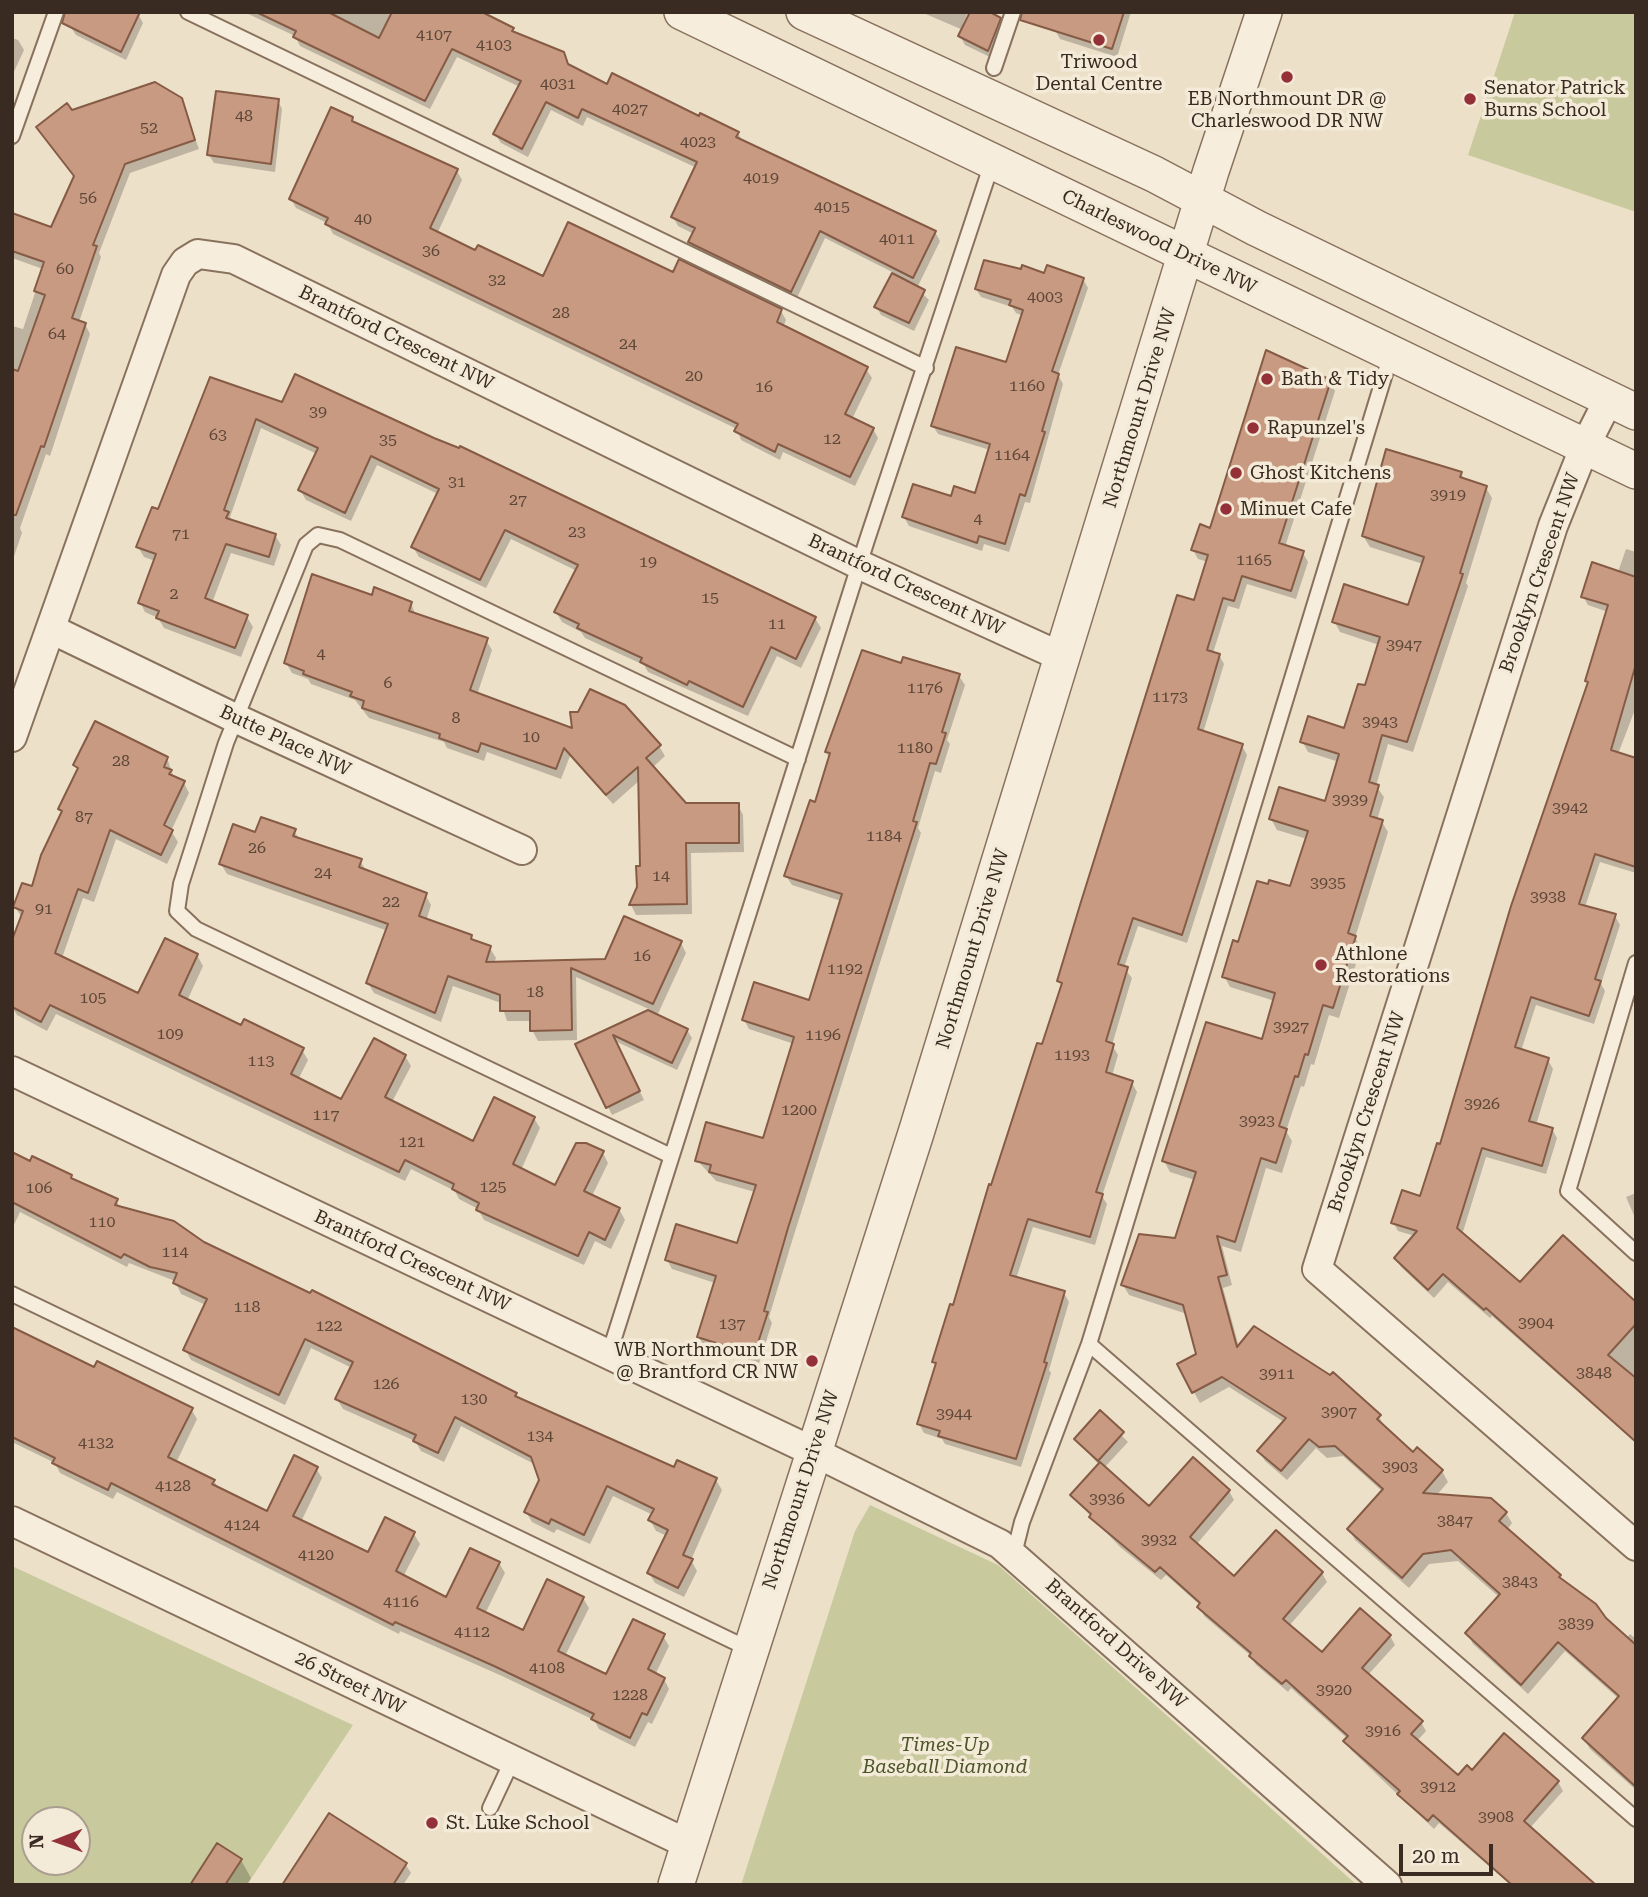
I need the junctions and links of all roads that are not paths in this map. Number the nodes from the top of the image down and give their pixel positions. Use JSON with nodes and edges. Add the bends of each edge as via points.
{"nodes":[{"id":1,"x":56,"y":12,"type":"edge"},
{"id":2,"x":188,"y":12,"type":"edge"},
{"id":3,"x":682,"y":12,"type":"edge"},
{"id":4,"x":1013,"y":12,"type":"edge"},
{"id":5,"x":1264,"y":12,"type":"edge"},
{"id":6,"x":807,"y":13,"type":"edge"},
{"id":7,"x":994,"y":68,"type":"dead end"},
{"id":8,"x":12,"y":136,"type":"edge"},
{"id":9,"x":992,"y":161,"type":"junction"},
{"id":10,"x":1203,"y":201,"type":"junction"},
{"id":11,"x":1187,"y":254,"type":"junction"},
{"id":12,"x":1391,"y":353,"type":"junction"},
{"id":13,"x":926,"y":368,"type":"junction"},
{"id":14,"x":1623,"y":405,"type":"edge"},
{"id":15,"x":1585,"y":446,"type":"junction"},
{"id":16,"x":1636,"y":471,"type":"edge"},
{"id":17,"x":860,"y":565,"type":"junction"},
{"id":18,"x":51,"y":629,"type":"junction"},
{"id":19,"x":1062,"y":657,"type":"junction"},
{"id":20,"x":235,"y":718,"type":"junction"},
{"id":21,"x":12,"y":737,"type":"edge"},
{"id":22,"x":798,"y":759,"type":"junction"},
{"id":23,"x":522,"y":850,"type":"dead end"},
{"id":24,"x":1636,"y":963,"type":"edge"},
{"id":25,"x":12,"y":1071,"type":"edge"},
{"id":26,"x":671,"y":1156,"type":"junction"},
{"id":27,"x":1636,"y":1253,"type":"edge"},
{"id":28,"x":12,"y":1294,"type":"edge"},
{"id":29,"x":1089,"y":1344,"type":"junction"},
{"id":30,"x":609,"y":1354,"type":"junction"},
{"id":31,"x":812,"y":1451,"type":"junction"},
{"id":32,"x":12,"y":1521,"type":"edge"},
{"id":33,"x":1636,"y":1546,"type":"edge"},
{"id":34,"x":1014,"y":1554,"type":"junction"},
{"id":35,"x":749,"y":1649,"type":"junction"},
{"id":36,"x":512,"y":1761,"type":"junction"},
{"id":37,"x":490,"y":1808,"type":"dead end"},
{"id":38,"x":1636,"y":1819,"type":"edge"},
{"id":39,"x":688,"y":1844,"type":"junction"},
{"id":40,"x":676,"y":1885,"type":"edge"},
{"id":41,"x":1387,"y":1885,"type":"edge"}],
"edges":[{"from":1,"to":8,"type":"lane"},
{"from":2,"to":13,"type":"lane"},
{"from":3,"to":9,"type":"street","name":"Charleswood Drive NW"},
{"from":4,"to":7,"type":"lane"},
{"from":5,"to":10,"type":"street","name":"Northmount Drive NW"},
{"from":6,"to":10,"type":"street"},
{"from":9,"to":11,"type":"street","name":"Charleswood Drive NW"},
{"from":9,"to":13,"type":"lane"},
{"from":10,"to":11,"type":"street","name":"Northmount Drive NW"},
{"from":10,"to":14,"type":"street"},
{"from":11,"to":12,"type":"street","name":"Charleswood Drive NW"},
{"from":11,"to":19,"type":"street","name":"Northmount Drive NW"},
{"from":12,"to":15,"type":"street","name":"Charleswood Drive NW"},
{"from":12,"to":29,"type":"lane"},
{"from":13,"to":17,"type":"lane"},
{"from":14,"to":15,"type":"street","name":"Brooklyn Crescent NW"},
{"from":15,"to":16,"type":"street","name":"Charleswood Drive NW"},
{"from":15,"to":33,"type":"street","name":"Brooklyn Crescent NW","via":[[1552,526],[1317,1269]]},
{"from":17,"to":18,"type":"street","name":"Brantford Crescent NW","via":[[234,259],[198,254],[176,275]]},
{"from":17,"to":19,"type":"street","name":"Brantford Crescent NW"},
{"from":17,"to":22,"type":"lane"},
{"from":18,"to":20,"type":"street","name":"Butte Place NW"},
{"from":18,"to":21,"type":"street","name":"Brantford Crescent NW"},
{"from":19,"to":31,"type":"street","name":"Northmount Drive NW","via":[[916,1133]]},
{"from":20,"to":22,"type":"lane","via":[[306,545],[318,535],[340,540]]},
{"from":20,"to":23,"type":"street","name":"Butte Place NW"},
{"from":20,"to":26,"type":"lane","via":[[181,884],[177,911],[196,929]]},
{"from":22,"to":26,"type":"lane"},
{"from":24,"to":27,"type":"lane","via":[[1568,1191]]},
{"from":25,"to":30,"type":"street","name":"Brantford Crescent NW"},
{"from":26,"to":30,"type":"lane"},
{"from":28,"to":35,"type":"lane"},
{"from":29,"to":34,"type":"lane"},
{"from":29,"to":38,"type":"lane"},
{"from":30,"to":31,"type":"street","name":"Brantford Crescent NW"},
{"from":31,"to":34,"type":"street","name":"Brantford Drive NW"},
{"from":31,"to":35,"type":"street","name":"Northmount Drive NW"},
{"from":32,"to":36,"type":"street","name":"26 Street NW"},
{"from":34,"to":41,"type":"street","name":"Brantford Drive NW"},
{"from":35,"to":39,"type":"street","name":"Northmount Drive NW"},
{"from":36,"to":37,"type":"lane"},
{"from":36,"to":39,"type":"street","name":"26 Street NW"},
{"from":39,"to":40,"type":"street","name":"Northmount Drive NW"}]}
